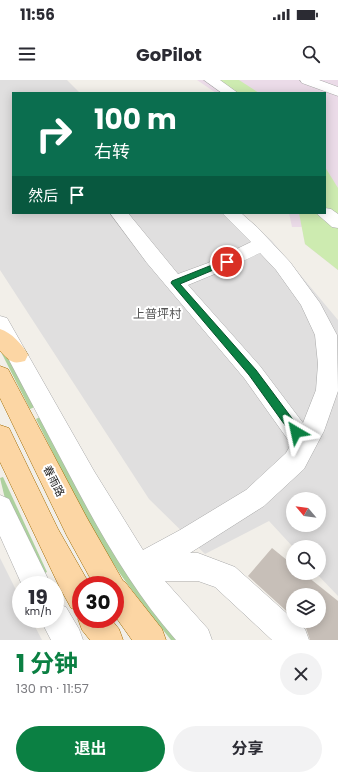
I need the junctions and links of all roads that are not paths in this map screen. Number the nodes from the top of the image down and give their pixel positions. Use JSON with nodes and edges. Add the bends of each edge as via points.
{"nodes":[{"id":1,"x":211,"y":80,"type":"edge"},
{"id":2,"x":307,"y":80,"type":"edge"},
{"id":3,"x":229,"y":92,"type":"edge"},
{"id":4,"x":338,"y":92,"type":"edge"},
{"id":5,"x":120,"y":214,"type":"edge"},
{"id":6,"x":231,"y":214,"type":"edge"},
{"id":7,"x":326,"y":214,"type":"edge"},
{"id":8,"x":338,"y":223,"type":"edge"},
{"id":9,"x":263,"y":244,"type":"junction"},
{"id":10,"x":175,"y":283,"type":"junction"},
{"id":11,"x":0,"y":323,"type":"edge"},
{"id":12,"x":0,"y":337,"type":"edge"},
{"id":13,"x":17,"y":355,"type":"junction"},
{"id":14,"x":0,"y":375,"type":"edge"},
{"id":15,"x":0,"y":435,"type":"edge"},
{"id":16,"x":305,"y":444,"type":"junction"},
{"id":17,"x":0,"y":507,"type":"edge"},
{"id":18,"x":138,"y":567,"type":"junction"},
{"id":19,"x":33,"y":576,"type":"edge"},
{"id":20,"x":105,"y":576,"type":"edge"},
{"id":21,"x":72,"y":583,"type":"edge"},
{"id":22,"x":124,"y":604,"type":"edge"},
{"id":23,"x":61,"y":628,"type":"edge"},
{"id":24,"x":100,"y":628,"type":"edge"},
{"id":25,"x":68,"y":640,"type":"edge"},
{"id":26,"x":108,"y":640,"type":"edge"},
{"id":27,"x":151,"y":640,"type":"edge"},
{"id":28,"x":197,"y":640,"type":"edge"},
{"id":29,"x":294,"y":640,"type":"edge"}],
"edges":[{"from":1,"to":3,"type":"street"},
{"from":2,"to":4,"type":"street"},
{"from":5,"to":10,"type":"street"},
{"from":6,"to":9,"type":"street"},
{"from":7,"to":8,"type":"street"},
{"from":9,"to":10,"type":"street","via":[[215,268]]},
{"from":9,"to":16,"type":"street","via":[[310,303],[326,335],[329,364],[327,390]]},
{"from":10,"to":16,"type":"street","via":[[252,372]]},
{"from":11,"to":13,"type":"street"},
{"from":12,"to":13,"type":"main road"},
{"from":13,"to":18,"type":"street","via":[[103,513]]},
{"from":14,"to":20,"type":"main road","name":"春雨路","via":[[77,527]]},
{"from":15,"to":21,"type":"main road","via":[[43,528]]},
{"from":16,"to":18,"type":"street","via":[[295,461],[255,498],[190,539]]},
{"from":17,"to":19,"type":"street"},
{"from":18,"to":28,"type":"street","via":[[158,595]]},
{"from":18,"to":29,"type":"street","via":[[198,567],[225,577]]},
{"from":22,"to":27,"type":"main road"},
{"from":23,"to":25,"type":"street"},
{"from":24,"to":26,"type":"main road"}]}
